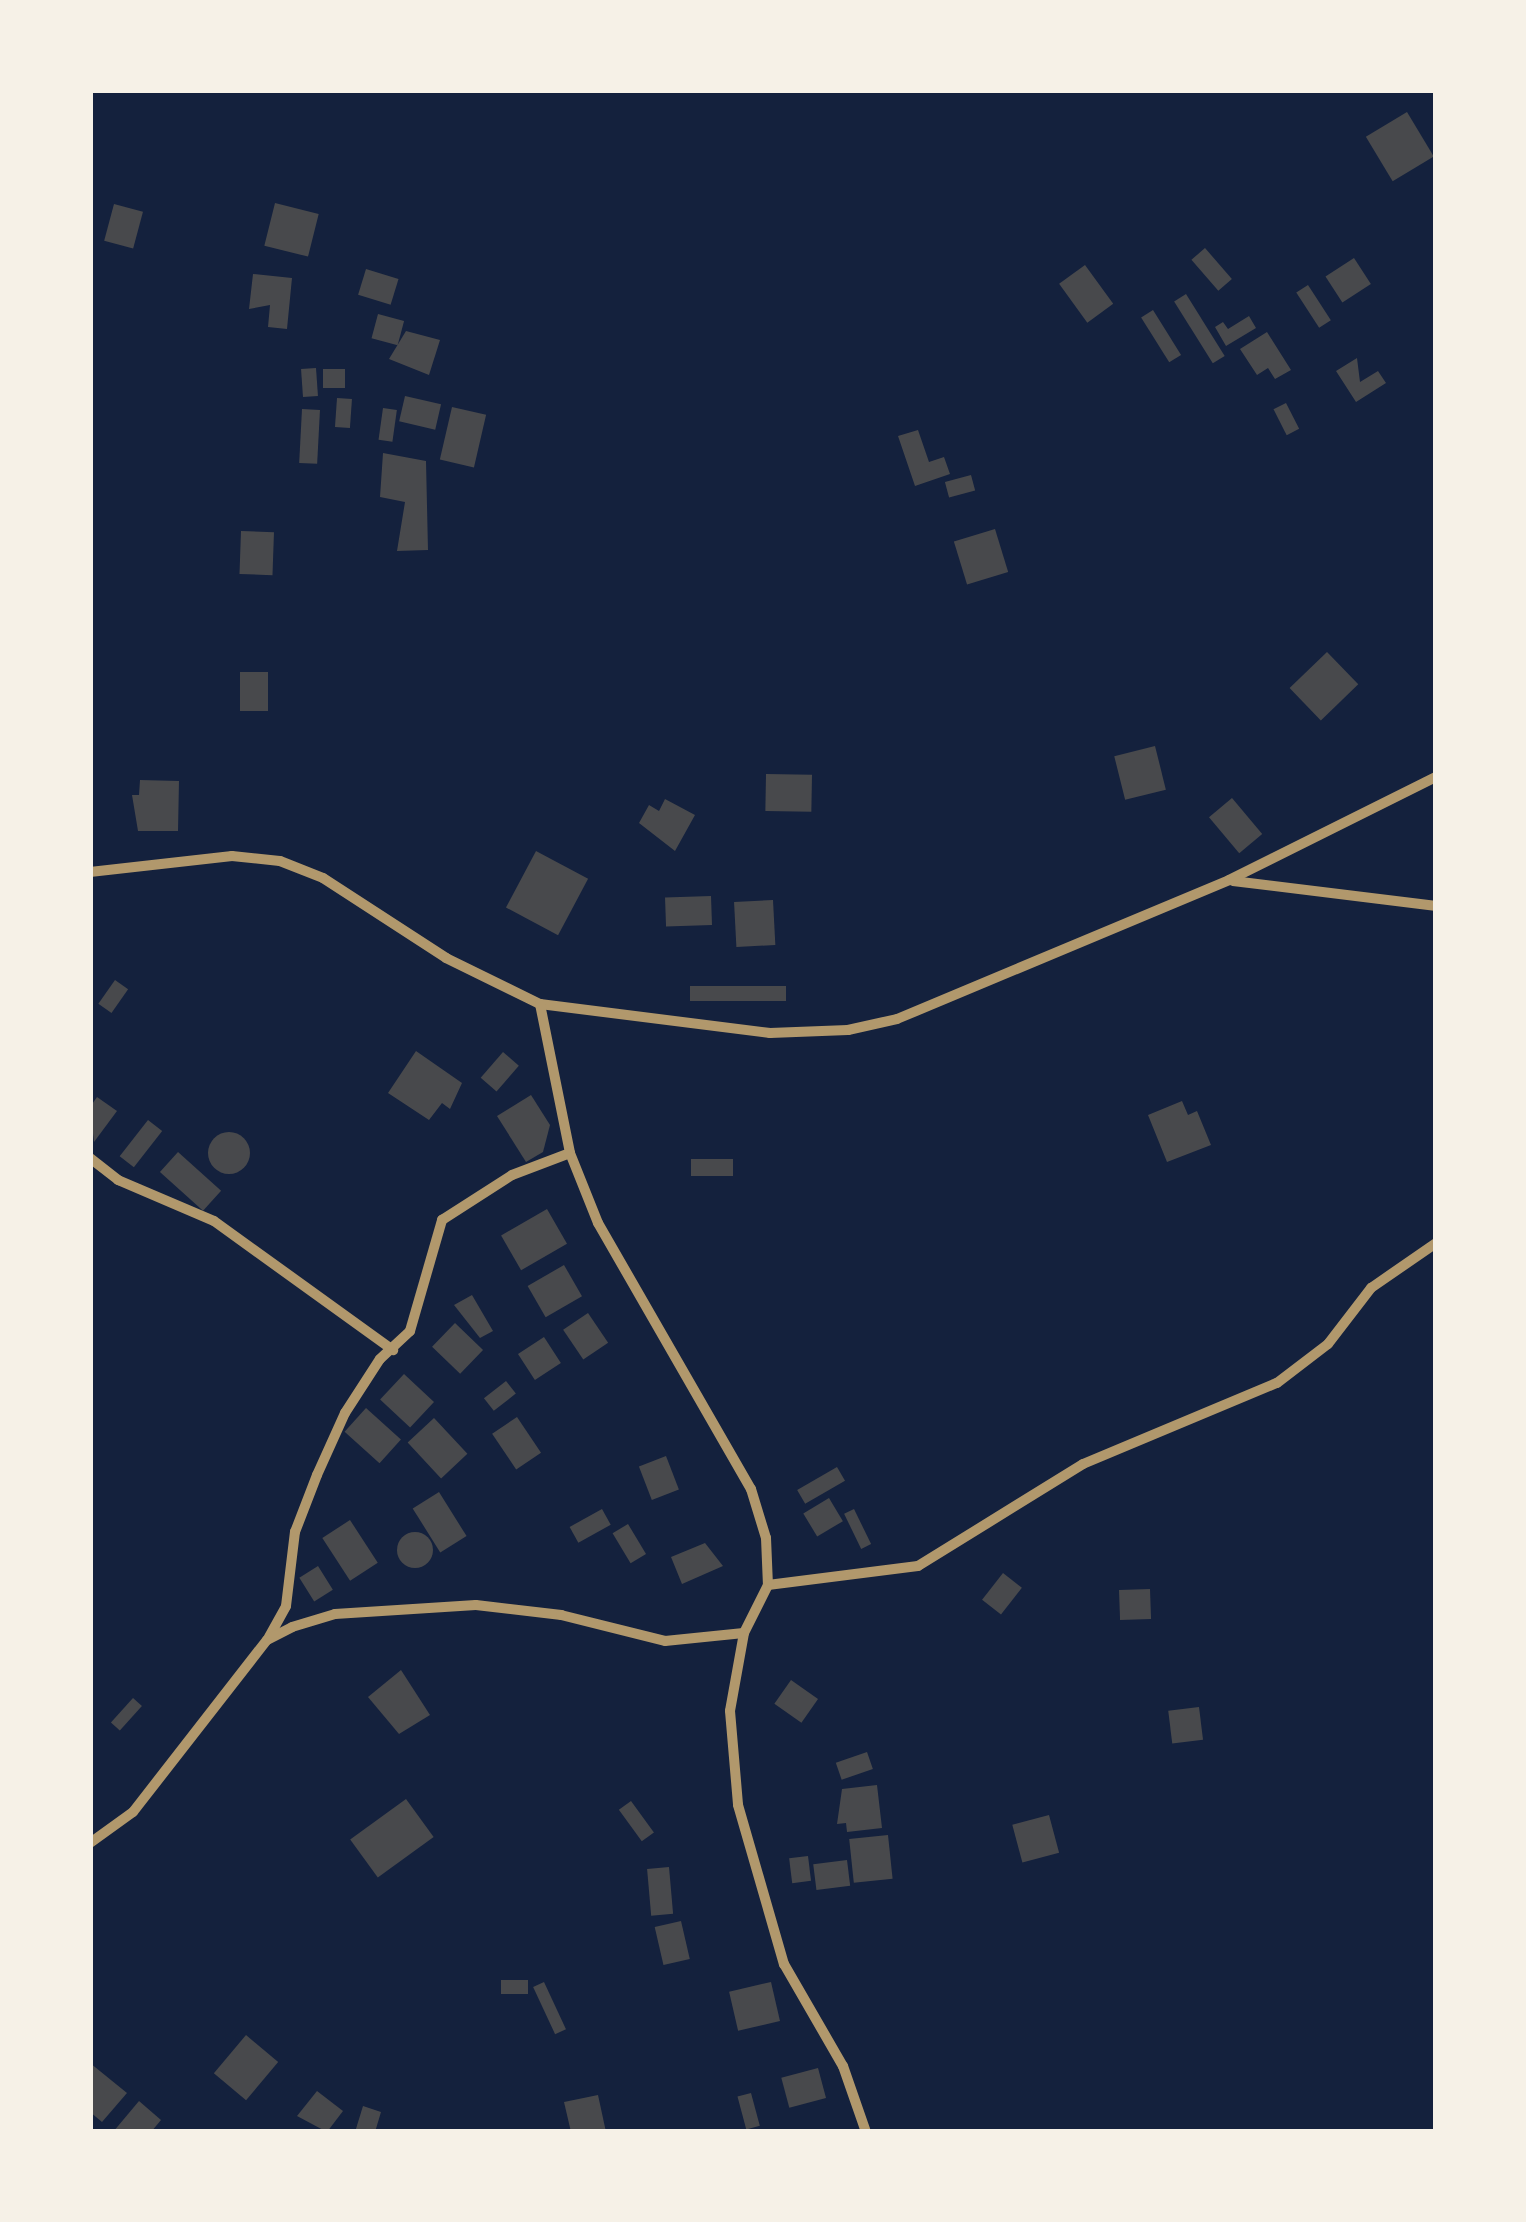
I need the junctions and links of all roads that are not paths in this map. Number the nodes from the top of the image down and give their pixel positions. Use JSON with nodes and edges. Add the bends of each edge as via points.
{"nodes":[{"id":1,"x":1436,"y":777,"type":"edge"},
{"id":2,"x":90,"y":872,"type":"edge"},
{"id":3,"x":1229,"y":880,"type":"junction"},
{"id":4,"x":1436,"y":906,"type":"edge"},
{"id":5,"x":539,"y":1004,"type":"junction"},
{"id":6,"x":570,"y":1153,"type":"junction"},
{"id":7,"x":90,"y":1158,"type":"edge"},
{"id":8,"x":1436,"y":1243,"type":"edge"},
{"id":9,"x":393,"y":1350,"type":"junction"},
{"id":10,"x":768,"y":1585,"type":"junction"},
{"id":11,"x":744,"y":1633,"type":"junction"},
{"id":12,"x":267,"y":1640,"type":"junction"},
{"id":13,"x":90,"y":1843,"type":"edge"},
{"id":14,"x":866,"y":2132,"type":"edge"}],
"edges":[{"from":1,"to":3,"type":"street"},
{"from":2,"to":5,"type":"street","via":[[232,856],[280,861]]},
{"from":3,"to":4,"type":"street"},
{"from":3,"to":5,"type":"street","via":[[897,1019],[848,1030],[770,1033]]},
{"from":5,"to":6,"type":"street"},
{"from":6,"to":9,"type":"street","via":[[512,1174],[442,1220],[425,1258],[421,1308]]},
{"from":6,"to":10,"type":"street","via":[[670,1358],[751,1489]]},
{"from":7,"to":9,"type":"street","via":[[118,1180],[214,1221]]},
{"from":8,"to":10,"type":"street","via":[[1371,1288],[1328,1344],[1277,1384],[1083,1464],[918,1566]]},
{"from":9,"to":12,"type":"street","via":[[345,1413],[317,1475],[296,1532],[286,1606]]},
{"from":10,"to":11,"type":"street"},
{"from":11,"to":12,"type":"street","via":[[665,1641],[561,1615],[476,1605],[335,1614]]},
{"from":11,"to":14,"type":"street","via":[[730,1711],[738,1805],[784,1964],[842,2066]]},
{"from":12,"to":13,"type":"street","via":[[133,1813]]}]}
